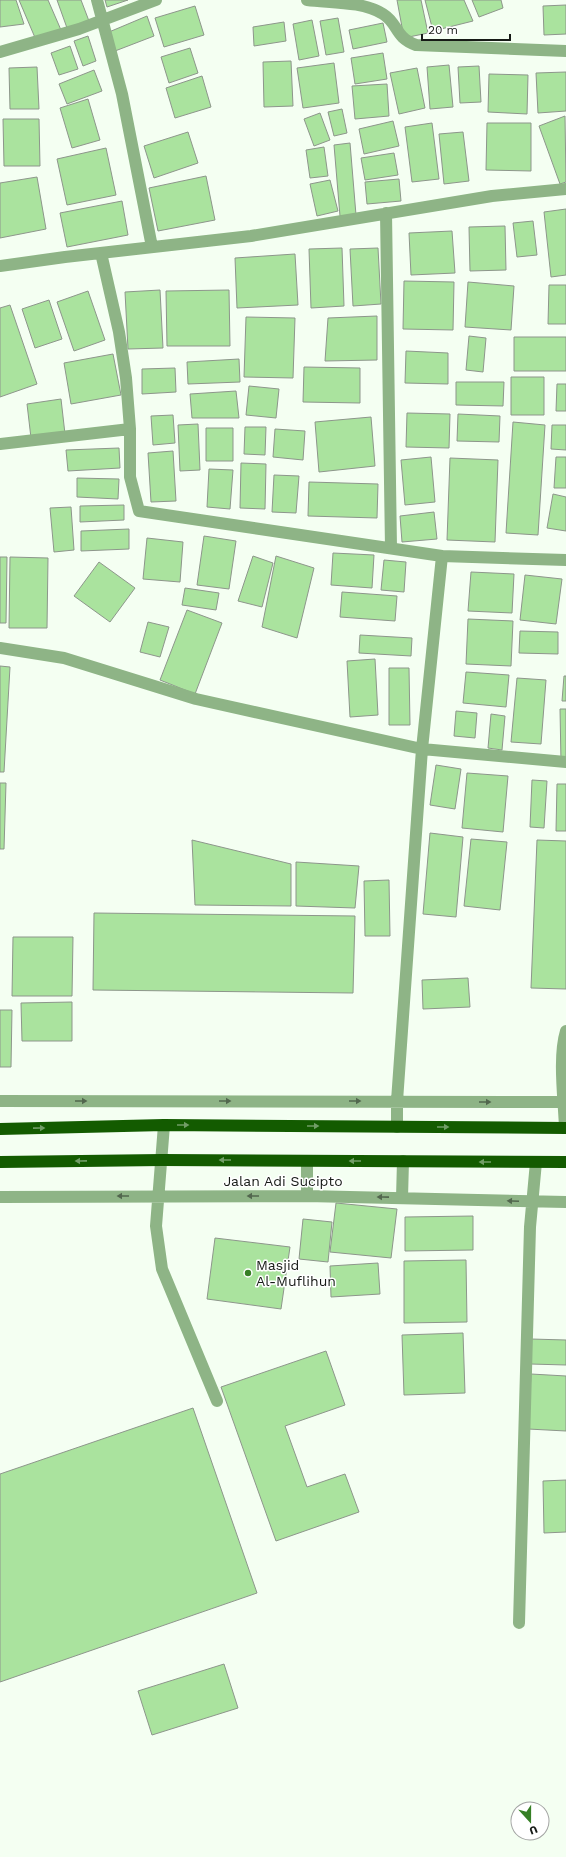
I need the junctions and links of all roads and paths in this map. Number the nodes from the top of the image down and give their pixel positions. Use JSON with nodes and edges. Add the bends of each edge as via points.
{"nodes":[{"id":1,"x":97,"y":0,"type":"edge"},
{"id":2,"x":156,"y":0,"type":"edge"},
{"id":3,"x":307,"y":0,"type":"edge"},
{"id":4,"x":102,"y":19,"type":"junction"},
{"id":5,"x":566,"y":50,"type":"edge"},
{"id":6,"x":0,"y":52,"type":"edge"},
{"id":7,"x":566,"y":189,"type":"edge"},
{"id":8,"x":386,"y":213,"type":"junction"},
{"id":9,"x":152,"y":247,"type":"junction"},
{"id":10,"x":101,"y":253,"type":"junction"},
{"id":11,"x":0,"y":266,"type":"edge"},
{"id":12,"x":130,"y":429,"type":"junction"},
{"id":13,"x":0,"y":444,"type":"edge"},
{"id":14,"x":391,"y":548,"type":"junction"},
{"id":15,"x":442,"y":556,"type":"junction"},
{"id":16,"x":566,"y":560,"type":"edge"},
{"id":17,"x":0,"y":648,"type":"edge"},
{"id":18,"x":422,"y":749,"type":"junction"},
{"id":19,"x":566,"y":762,"type":"edge"},
{"id":20,"x":566,"y":1031,"type":"edge"},
{"id":21,"x":0,"y":1101,"type":"edge"},
{"id":22,"x":397,"y":1101,"type":"junction"},
{"id":23,"x":565,"y":1102,"type":"edge"},
{"id":24,"x":164,"y":1125,"type":"junction"},
{"id":25,"x":397,"y":1127,"type":"junction"},
{"id":26,"x":566,"y":1128,"type":"edge"},
{"id":27,"x":0,"y":1129,"type":"edge"},
{"id":28,"x":162,"y":1160,"type":"junction"},
{"id":29,"x":307,"y":1161,"type":"junction"},
{"id":30,"x":403,"y":1161,"type":"junction"},
{"id":31,"x":0,"y":1162,"type":"edge"},
{"id":32,"x":536,"y":1162,"type":"junction"},
{"id":33,"x":566,"y":1162,"type":"edge"},
{"id":34,"x":158,"y":1195,"type":"junction"},
{"id":35,"x":307,"y":1196,"type":"junction"},
{"id":36,"x":0,"y":1197,"type":"edge"},
{"id":37,"x":402,"y":1198,"type":"junction"},
{"id":38,"x":532,"y":1202,"type":"junction"},
{"id":39,"x":566,"y":1202,"type":"edge"},
{"id":40,"x":217,"y":1401,"type":"dead end"},
{"id":41,"x":519,"y":1623,"type":"dead end"}],
"edges":[{"from":1,"to":4,"type":"street"},
{"from":2,"to":4,"type":"street"},
{"from":3,"to":5,"type":"street","via":[[362,6],[378,11],[391,21],[402,38],[416,45]]},
{"from":4,"to":6,"type":"street","via":[[79,29]]},
{"from":4,"to":9,"type":"street","via":[[122,94]]},
{"from":7,"to":8,"type":"street","via":[[492,196]]},
{"from":8,"to":9,"type":"street","via":[[251,236]]},
{"from":8,"to":14,"type":"street"},
{"from":9,"to":10,"type":"street"},
{"from":10,"to":11,"type":"street"},
{"from":10,"to":12,"type":"street","via":[[119,332]]},
{"from":12,"to":13,"type":"street"},
{"from":12,"to":14,"type":"street","via":[[130,477],[139,512]]},
{"from":14,"to":15,"type":"street"},
{"from":15,"to":16,"type":"street"},
{"from":15,"to":18,"type":"street"},
{"from":17,"to":18,"type":"street","via":[[64,658],[196,700]]},
{"from":18,"to":19,"type":"street"},
{"from":18,"to":22,"type":"street"},
{"from":20,"to":23,"type":"street","via":[[563,1054]]},
{"from":21,"to":22,"type":"street","one_way":true},
{"from":22,"to":23,"type":"street","one_way":true},
{"from":22,"to":25,"type":"street"},
{"from":23,"to":26,"type":"street"},
{"from":24,"to":25,"type":"highway","one_way":true},
{"from":27,"to":24,"type":"highway","one_way":true},
{"from":24,"to":28,"type":"street"},
{"from":25,"to":26,"type":"highway","one_way":true},
{"from":29,"to":28,"type":"highway","name":"Jalan Adi Sucipto","one_way":true},
{"from":28,"to":31,"type":"highway","name":"Jalan Adi Sucipto","one_way":true},
{"from":28,"to":34,"type":"street"},
{"from":30,"to":29,"type":"highway","name":"Jalan Adi Sucipto","one_way":true},
{"from":29,"to":35,"type":"street"},
{"from":32,"to":30,"type":"highway","name":"Jalan Adi Sucipto","one_way":true},
{"from":30,"to":37,"type":"street"},
{"from":32,"to":33,"type":"highway","name":"Jalan Adi Sucipto"},
{"from":32,"to":38,"type":"street"},
{"from":35,"to":34,"type":"street","name":"Jalan Adi Sucipto","one_way":true},
{"from":34,"to":36,"type":"street","name":"Jalan Adi Sucipto","one_way":true},
{"from":34,"to":40,"type":"street","via":[[156,1226],[162,1269]]},
{"from":37,"to":35,"type":"street","name":"Jalan Adi Sucipto","one_way":true},
{"from":38,"to":37,"type":"street","name":"Jalan Adi Sucipto","one_way":true},
{"from":38,"to":39,"type":"street","name":"Jalan Adi Sucipto"},
{"from":38,"to":41,"type":"street"}]}
